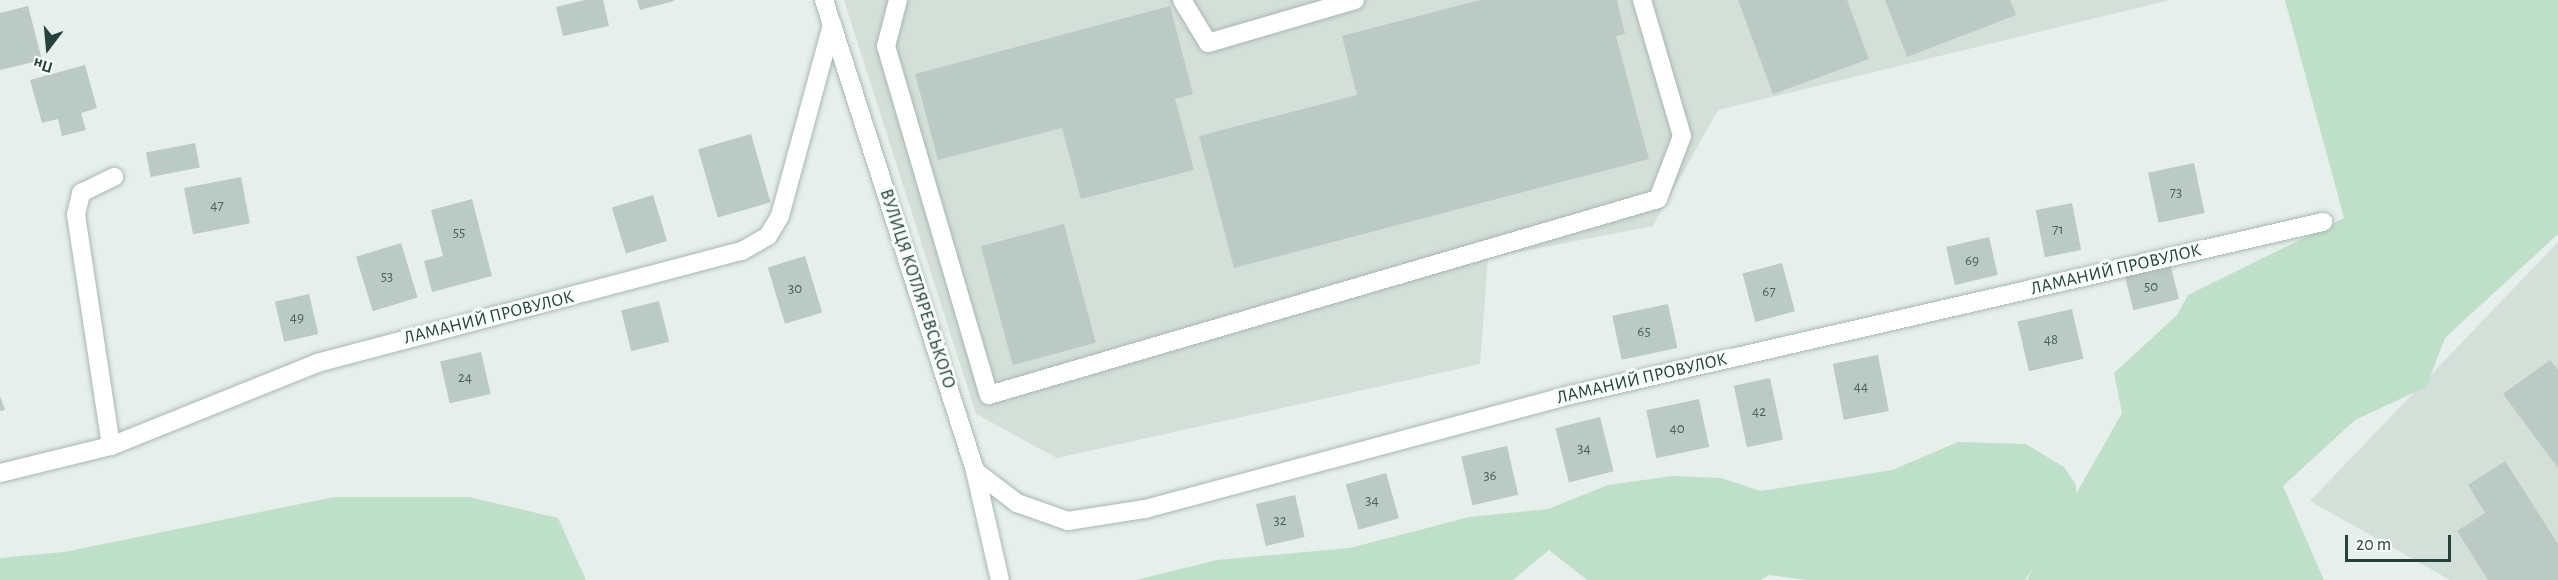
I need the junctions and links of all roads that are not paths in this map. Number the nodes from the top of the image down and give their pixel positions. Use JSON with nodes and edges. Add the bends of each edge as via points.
{"nodes":[{"id":1,"x":824,"y":0,"type":"edge"},
{"id":2,"x":898,"y":0,"type":"edge"},
{"id":3,"x":1182,"y":0,"type":"edge"},
{"id":4,"x":1355,"y":0,"type":"edge"},
{"id":5,"x":1642,"y":0,"type":"edge"},
{"id":6,"x":832,"y":24,"type":"junction"},
{"id":7,"x":114,"y":177,"type":"dead end"},
{"id":8,"x":2323,"y":222,"type":"dead end"},
{"id":9,"x":111,"y":446,"type":"junction"},
{"id":10,"x":975,"y":471,"type":"junction"},
{"id":11,"x":0,"y":473,"type":"edge"},
{"id":12,"x":1000,"y":580,"type":"edge"}],
"edges":[{"from":1,"to":6,"type":"street","name":"ВУЛИЦЯ КОТЛЯРЕВСЬКОГО"},
{"from":2,"to":5,"type":"street","via":[[886,46],[989,395],[1658,199],[1682,136]]},
{"from":3,"to":4,"type":"street","via":[[1208,43]]},
{"from":6,"to":9,"type":"street","name":"ЛАМАНИЙ ПРОВУЛОК","via":[[792,181],[768,236],[742,251],[652,277],[466,321],[317,363]]},
{"from":6,"to":10,"type":"street","name":"ВУЛИЦЯ КОТЛЯРЕВСЬКОГО"},
{"from":7,"to":9,"type":"street","via":[[81,193],[76,215]]},
{"from":8,"to":10,"type":"street","name":"ЛАМАНИЙ ПРОВУЛОК","via":[[1571,395],[1145,509],[1068,521],[1017,503]]},
{"from":9,"to":11,"type":"street","name":"ЛАМАНИЙ ПРОВУЛОК"},
{"from":10,"to":12,"type":"street","name":"ВУЛИЦЯ КОТЛЯРЕВСЬКОГО"}]}
